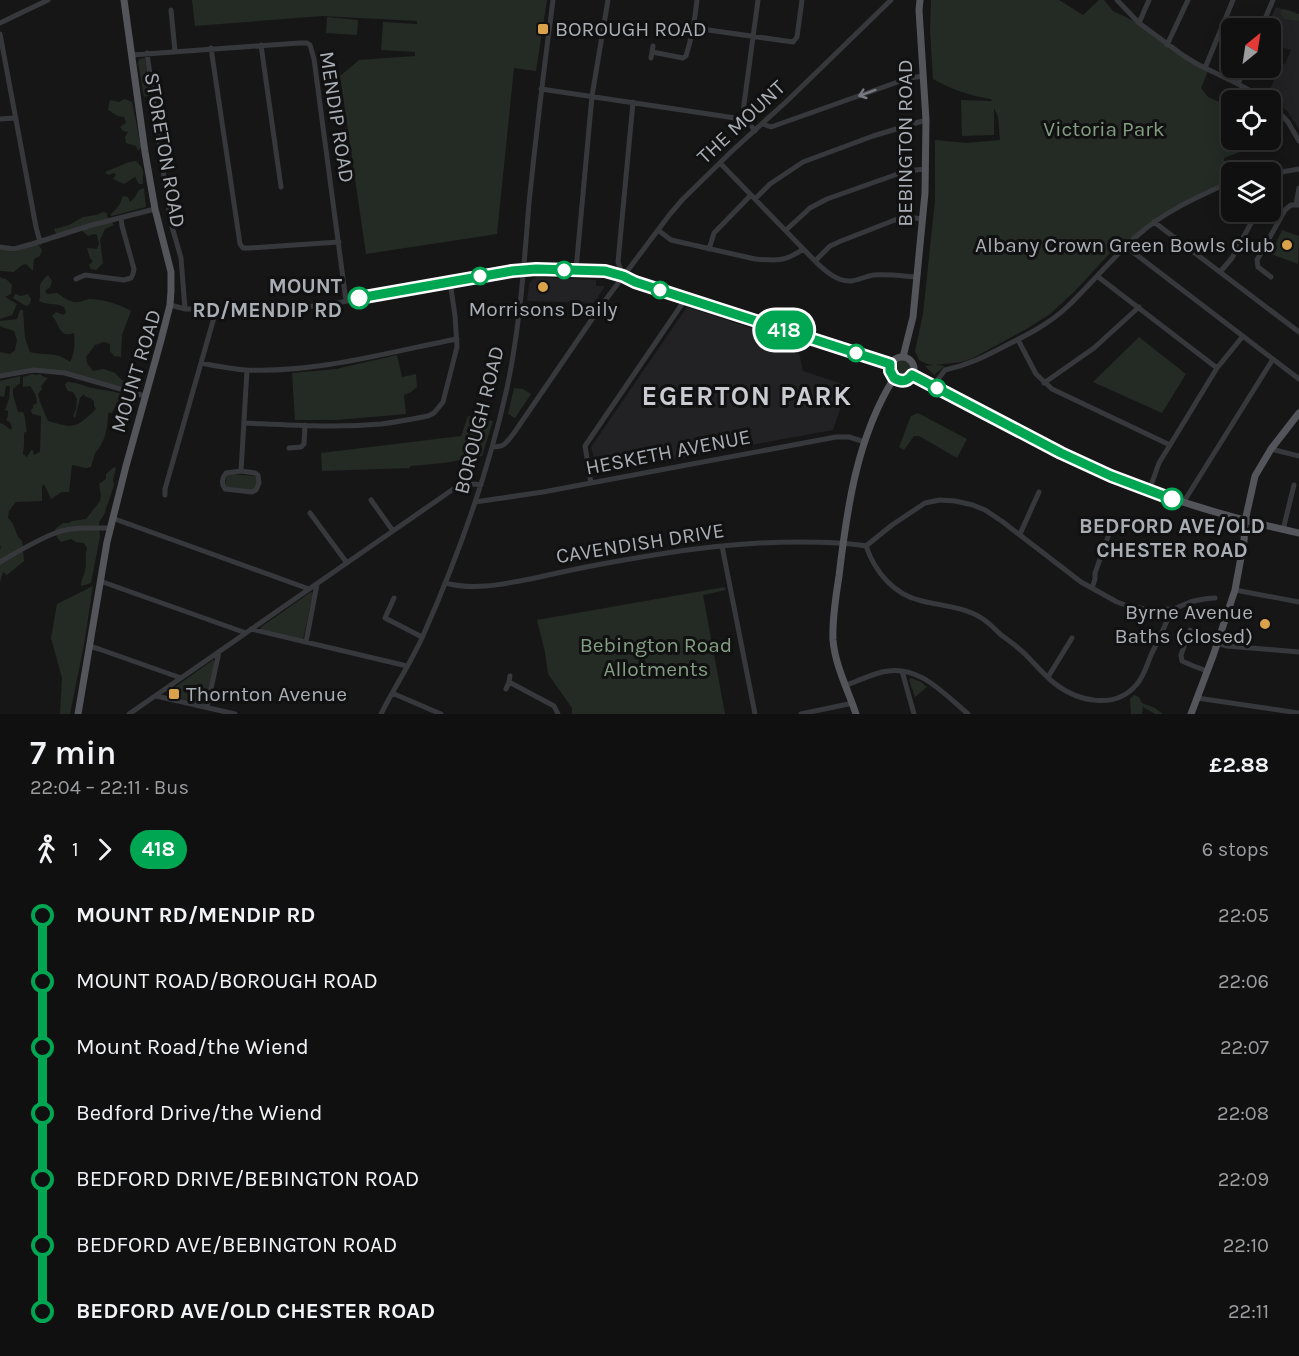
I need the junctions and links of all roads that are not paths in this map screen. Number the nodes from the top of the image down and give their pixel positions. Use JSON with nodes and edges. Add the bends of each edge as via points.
{"nodes":[{"id":1,"x":48,"y":0,"type":"edge"},
{"id":2,"x":124,"y":0,"type":"edge"},
{"id":3,"x":553,"y":0,"type":"edge"},
{"id":4,"x":608,"y":0,"type":"edge"},
{"id":5,"x":698,"y":0,"type":"edge"},
{"id":6,"x":758,"y":0,"type":"edge"},
{"id":7,"x":802,"y":0,"type":"edge"},
{"id":8,"x":891,"y":0,"type":"edge"},
{"id":9,"x":920,"y":0,"type":"edge"},
{"id":10,"x":1117,"y":0,"type":"edge"},
{"id":11,"x":1149,"y":0,"type":"edge"},
{"id":12,"x":1188,"y":0,"type":"edge"},
{"id":13,"x":1233,"y":0,"type":"edge"},
{"id":14,"x":1272,"y":0,"type":"edge"},
{"id":15,"x":171,"y":10,"type":"dead end"},
{"id":16,"x":1265,"y":18,"type":"edge"},
{"id":17,"x":0,"y":22,"type":"edge"},
{"id":18,"x":1139,"y":23,"type":"junction"},
{"id":19,"x":180,"y":25,"type":"dead end"},
{"id":20,"x":173,"y":26,"type":"junction"},
{"id":21,"x":694,"y":28,"type":"junction"},
{"id":22,"x":0,"y":34,"type":"edge"},
{"id":23,"x":753,"y":37,"type":"junction"},
{"id":24,"x":261,"y":45,"type":"junction"},
{"id":25,"x":1167,"y":45,"type":"junction"},
{"id":26,"x":211,"y":48,"type":"junction"},
{"id":27,"x":175,"y":51,"type":"junction"},
{"id":28,"x":652,"y":52,"type":"dead end"},
{"id":29,"x":147,"y":53,"type":"junction"},
{"id":30,"x":132,"y":55,"type":"junction"},
{"id":31,"x":1205,"y":68,"type":"junction"},
{"id":32,"x":923,"y":76,"type":"junction"},
{"id":33,"x":1241,"y":78,"type":"edge"},
{"id":34,"x":1238,"y":84,"type":"junction"},
{"id":35,"x":541,"y":89,"type":"junction"},
{"id":36,"x":1249,"y":90,"type":"edge"},
{"id":37,"x":592,"y":96,"type":"junction"},
{"id":38,"x":633,"y":102,"type":"junction"},
{"id":39,"x":1281,"y":115,"type":"edge"},
{"id":40,"x":16,"y":118,"type":"junction"},
{"id":41,"x":0,"y":119,"type":"edge"},
{"id":42,"x":742,"y":119,"type":"junction"},
{"id":43,"x":926,"y":120,"type":"junction"},
{"id":44,"x":763,"y":124,"type":"junction"},
{"id":45,"x":755,"y":131,"type":"junction"},
{"id":46,"x":1299,"y":141,"type":"edge"},
{"id":47,"x":720,"y":163,"type":"junction"},
{"id":48,"x":1299,"y":169,"type":"edge"},
{"id":49,"x":926,"y":170,"type":"junction"},
{"id":50,"x":1281,"y":173,"type":"edge"},
{"id":51,"x":281,"y":187,"type":"dead end"},
{"id":52,"x":1221,"y":187,"type":"edge"},
{"id":53,"x":1299,"y":188,"type":"edge"},
{"id":54,"x":753,"y":197,"type":"junction"},
{"id":55,"x":1297,"y":205,"type":"edge"},
{"id":56,"x":155,"y":209,"type":"junction"},
{"id":57,"x":121,"y":218,"type":"junction"},
{"id":58,"x":923,"y":219,"type":"junction"},
{"id":59,"x":1154,"y":222,"type":"junction"},
{"id":60,"x":1252,"y":222,"type":"edge"},
{"id":61,"x":658,"y":230,"type":"junction"},
{"id":62,"x":786,"y":230,"type":"junction"},
{"id":63,"x":40,"y":242,"type":"junction"},
{"id":64,"x":339,"y":242,"type":"junction"},
{"id":65,"x":1125,"y":246,"type":"junction"},
{"id":66,"x":0,"y":247,"type":"edge"},
{"id":67,"x":709,"y":249,"type":"junction"},
{"id":68,"x":803,"y":249,"type":"junction"},
{"id":69,"x":814,"y":261,"type":"junction"},
{"id":70,"x":524,"y":270,"type":"junction"},
{"id":71,"x":576,"y":270,"type":"junction"},
{"id":72,"x":1220,"y":272,"type":"junction"},
{"id":73,"x":623,"y":276,"type":"junction"},
{"id":74,"x":1097,"y":276,"type":"junction"},
{"id":75,"x":917,"y":277,"type":"junction"},
{"id":76,"x":1271,"y":277,"type":"dead end"},
{"id":77,"x":76,"y":279,"type":"dead end"},
{"id":78,"x":450,"y":281,"type":"junction"},
{"id":79,"x":684,"y":298,"type":"junction"},
{"id":80,"x":346,"y":301,"type":"junction"},
{"id":81,"x":170,"y":305,"type":"junction"},
{"id":82,"x":1138,"y":307,"type":"junction"},
{"id":83,"x":185,"y":309,"type":"junction"},
{"id":84,"x":215,"y":309,"type":"junction"},
{"id":85,"x":1299,"y":332,"type":"edge"},
{"id":86,"x":1243,"y":336,"type":"junction"},
{"id":87,"x":457,"y":339,"type":"junction"},
{"id":88,"x":1018,"y":340,"type":"junction"},
{"id":89,"x":903,"y":357,"type":"junction"},
{"id":90,"x":1274,"y":359,"type":"junction"},
{"id":91,"x":201,"y":363,"type":"junction"},
{"id":92,"x":890,"y":364,"type":"junction"},
{"id":93,"x":1217,"y":368,"type":"junction"},
{"id":94,"x":247,"y":370,"type":"junction"},
{"id":95,"x":912,"y":375,"type":"junction"},
{"id":96,"x":0,"y":376,"type":"edge"},
{"id":97,"x":894,"y":378,"type":"junction"},
{"id":98,"x":1299,"y":379,"type":"edge"},
{"id":99,"x":1044,"y":384,"type":"junction"},
{"id":100,"x":933,"y":386,"type":"junction"},
{"id":101,"x":145,"y":396,"type":"junction"},
{"id":102,"x":1299,"y":413,"type":"edge"},
{"id":103,"x":244,"y":423,"type":"junction"},
{"id":104,"x":305,"y":426,"type":"junction"},
{"id":105,"x":865,"y":442,"type":"junction"},
{"id":106,"x":1170,"y":445,"type":"junction"},
{"id":107,"x":492,"y":447,"type":"junction"},
{"id":108,"x":289,"y":448,"type":"dead end"},
{"id":109,"x":1271,"y":449,"type":"junction"},
{"id":110,"x":1299,"y":456,"type":"edge"},
{"id":111,"x":241,"y":471,"type":"junction"},
{"id":112,"x":591,"y":483,"type":"junction"},
{"id":113,"x":481,"y":484,"type":"junction"},
{"id":114,"x":1294,"y":485,"type":"dead end"},
{"id":115,"x":1149,"y":491,"type":"junction"},
{"id":116,"x":1039,"y":492,"type":"dead end"},
{"id":117,"x":165,"y":495,"type":"dead end"},
{"id":118,"x":371,"y":500,"type":"dead end"},
{"id":119,"x":476,"y":502,"type":"junction"},
{"id":120,"x":1183,"y":503,"type":"junction"},
{"id":121,"x":310,"y":513,"type":"dead end"},
{"id":122,"x":112,"y":518,"type":"junction"},
{"id":123,"x":1245,"y":521,"type":"junction"},
{"id":124,"x":110,"y":528,"type":"junction"},
{"id":125,"x":1283,"y":530,"type":"junction"},
{"id":126,"x":393,"y":531,"type":"junction"},
{"id":127,"x":1299,"y":533,"type":"edge"},
{"id":128,"x":1020,"y":534,"type":"junction"},
{"id":129,"x":1109,"y":534,"type":"dead end"},
{"id":130,"x":843,"y":542,"type":"junction"},
{"id":131,"x":722,"y":546,"type":"junction"},
{"id":132,"x":866,"y":546,"type":"junction"},
{"id":133,"x":0,"y":562,"type":"edge"},
{"id":134,"x":347,"y":563,"type":"junction"},
{"id":135,"x":100,"y":581,"type":"junction"},
{"id":136,"x":445,"y":583,"type":"junction"},
{"id":137,"x":317,"y":584,"type":"junction"},
{"id":138,"x":1092,"y":588,"type":"junction"},
{"id":139,"x":309,"y":589,"type":"junction"},
{"id":140,"x":1235,"y":590,"type":"junction"},
{"id":141,"x":394,"y":598,"type":"dead end"},
{"id":142,"x":1215,"y":598,"type":"dead end"},
{"id":143,"x":1299,"y":602,"type":"edge"},
{"id":144,"x":1172,"y":610,"type":"junction"},
{"id":145,"x":1164,"y":611,"type":"junction"},
{"id":146,"x":1168,"y":618,"type":"junction"},
{"id":147,"x":1190,"y":630,"type":"dead end"},
{"id":148,"x":249,"y":631,"type":"junction"},
{"id":149,"x":422,"y":636,"type":"junction"},
{"id":150,"x":1072,"y":638,"type":"dead end"},
{"id":151,"x":306,"y":642,"type":"junction"},
{"id":152,"x":1217,"y":643,"type":"junction"},
{"id":153,"x":88,"y":646,"type":"junction"},
{"id":154,"x":219,"y":652,"type":"junction"},
{"id":155,"x":1299,"y":652,"type":"edge"},
{"id":156,"x":407,"y":666,"type":"junction"},
{"id":157,"x":902,"y":670,"type":"junction"},
{"id":158,"x":1207,"y":671,"type":"junction"},
{"id":159,"x":1048,"y":677,"type":"junction"},
{"id":160,"x":181,"y":678,"type":"junction"},
{"id":161,"x":846,"y":685,"type":"junction"},
{"id":162,"x":506,"y":689,"type":"dead end"},
{"id":163,"x":392,"y":693,"type":"junction"},
{"id":164,"x":156,"y":696,"type":"junction"},
{"id":165,"x":1197,"y":698,"type":"junction"},
{"id":166,"x":853,"y":703,"type":"junction"},
{"id":167,"x":207,"y":708,"type":"junction"},
{"id":168,"x":1299,"y":713,"type":"edge"},
{"id":169,"x":78,"y":714,"type":"edge"},
{"id":170,"x":129,"y":714,"type":"edge"},
{"id":171,"x":235,"y":714,"type":"edge"},
{"id":172,"x":381,"y":714,"type":"edge"},
{"id":173,"x":441,"y":714,"type":"edge"},
{"id":174,"x":558,"y":714,"type":"edge"},
{"id":175,"x":755,"y":714,"type":"edge"},
{"id":176,"x":801,"y":714,"type":"edge"},
{"id":177,"x":856,"y":714,"type":"edge"},
{"id":178,"x":914,"y":714,"type":"edge"},
{"id":179,"x":968,"y":714,"type":"edge"},
{"id":180,"x":1191,"y":714,"type":"edge"}],
"edges":[{"from":1,"to":17,"type":"street"},
{"from":2,"to":30,"type":"main road","name":"STORETON ROAD"},
{"from":3,"to":35,"type":"street","name":"BOROUGH ROAD"},
{"from":4,"to":37,"type":"street"},
{"from":5,"to":21,"type":"street"},
{"from":6,"to":23,"type":"street"},
{"from":7,"to":23,"type":"street","via":[[793,42]]},
{"from":8,"to":44,"type":"street","name":"THE MOUNT"},
{"from":9,"to":32,"type":"main road","name":"BEBINGTON ROAD"},
{"from":10,"to":18,"type":"street"},
{"from":11,"to":18,"type":"street"},
{"from":12,"to":25,"type":"street"},
{"from":13,"to":31,"type":"street"},
{"from":14,"to":16,"type":"street"},
{"from":15,"to":20,"type":"street"},
{"from":18,"to":25,"type":"street"},
{"from":19,"to":20,"type":"street"},
{"from":20,"to":27,"type":"street"},
{"from":21,"to":23,"type":"street"},
{"from":21,"to":28,"type":"street","via":[[683,58]]},
{"from":22,"to":40,"type":"street"},
{"from":23,"to":42,"type":"street"},
{"from":24,"to":26,"type":"street","name":"MENDIP ROAD"},
{"from":24,"to":51,"type":"street"},
{"from":24,"to":64,"type":"street","name":"MENDIP ROAD","via":[[304,43],[312,50]]},
{"from":25,"to":31,"type":"street"},
{"from":26,"to":27,"type":"street","name":"MENDIP ROAD"},
{"from":26,"to":64,"type":"street","via":[[240,244],[249,249]]},
{"from":27,"to":29,"type":"street","name":"MENDIP ROAD"},
{"from":29,"to":30,"type":"street","name":"MENDIP ROAD"},
{"from":29,"to":83,"type":"street","name":"STORETON ROAD","via":[[167,200],[181,258]]},
{"from":30,"to":56,"type":"main road","name":"STORETON ROAD"},
{"from":31,"to":34,"type":"street"},
{"from":32,"to":43,"type":"main road","name":"BEBINGTON ROAD"},
{"from":32,"to":44,"type":"street","one_way":true,"via":[[771,127]]},
{"from":33,"to":34,"type":"street"},
{"from":34,"to":36,"type":"street"},
{"from":35,"to":37,"type":"street"},
{"from":35,"to":70,"type":"street","name":"BOROUGH ROAD"},
{"from":37,"to":38,"type":"street"},
{"from":37,"to":71,"type":"street"},
{"from":38,"to":42,"type":"street"},
{"from":38,"to":73,"type":"street","via":[[618,264]]},
{"from":39,"to":46,"type":"street"},
{"from":40,"to":41,"type":"street"},
{"from":40,"to":63,"type":"street"},
{"from":42,"to":45,"type":"street"},
{"from":43,"to":49,"type":"main road","name":"BEBINGTON ROAD"},
{"from":43,"to":54,"type":"street","via":[[803,162]]},
{"from":44,"to":45,"type":"street","name":"THE MOUNT"},
{"from":45,"to":47,"type":"street","name":"THE MOUNT"},
{"from":47,"to":54,"type":"street"},
{"from":47,"to":61,"type":"street","name":"THE MOUNT"},
{"from":48,"to":50,"type":"street"},
{"from":49,"to":58,"type":"main road","name":"BEBINGTON ROAD"},
{"from":49,"to":62,"type":"street","via":[[906,171],[827,199],[810,208]]},
{"from":52,"to":59,"type":"street"},
{"from":53,"to":55,"type":"street"},
{"from":54,"to":62,"type":"street"},
{"from":54,"to":67,"type":"street","via":[[714,233]]},
{"from":55,"to":76,"type":"street","via":[[1285,210],[1257,260],[1258,267]]},
{"from":56,"to":57,"type":"street"},
{"from":56,"to":81,"type":"main road","name":"STORETON ROAD","via":[[171,272]]},
{"from":57,"to":63,"type":"street"},
{"from":57,"to":77,"type":"street","via":[[134,269],[131,278],[85,274]]},
{"from":58,"to":69,"type":"street","via":[[900,218],[830,246]]},
{"from":58,"to":75,"type":"main road","name":"BEBINGTON ROAD"},
{"from":59,"to":65,"type":"street"},
{"from":59,"to":72,"type":"street"},
{"from":60,"to":72,"type":"street"},
{"from":61,"to":67,"type":"street","via":[[671,240]]},
{"from":61,"to":73,"type":"street","name":"THE MOUNT"},
{"from":62,"to":68,"type":"street"},
{"from":63,"to":66,"type":"street","via":[[14,249]]},
{"from":64,"to":80,"type":"street","name":"MENDIP ROAD"},
{"from":65,"to":74,"type":"street"},
{"from":65,"to":86,"type":"street"},
{"from":67,"to":68,"type":"street","via":[[769,260],[792,257]]},
{"from":68,"to":69,"type":"street"},
{"from":69,"to":75,"type":"street","via":[[844,280],[885,274]]},
{"from":70,"to":71,"type":"street","name":"MOUNT ROAD"},
{"from":70,"to":78,"type":"street","name":"MOUNT ROAD"},
{"from":70,"to":107,"type":"street","name":"BOROUGH ROAD","via":[[513,359]]},
{"from":71,"to":73,"type":"street","name":"MOUNT ROAD"},
{"from":72,"to":85,"type":"street"},
{"from":73,"to":79,"type":"street","name":"MOUNT ROAD"},
{"from":73,"to":107,"type":"street","name":"THE MOUNT","via":[[506,443]]},
{"from":74,"to":82,"type":"street"},
{"from":74,"to":88,"type":"street","via":[[1059,313]]},
{"from":75,"to":89,"type":"main road","name":"BEBINGTON ROAD"},
{"from":78,"to":80,"type":"street","name":"MOUNT ROAD"},
{"from":78,"to":87,"type":"street"},
{"from":79,"to":92,"type":"street","name":"MOUNT ROAD"},
{"from":79,"to":112,"type":"street","via":[[585,446]]},
{"from":80,"to":84,"type":"street","name":"MOUNT ROAD","via":[[281,309]]},
{"from":81,"to":83,"type":"street","name":"MOUNT ROAD"},
{"from":81,"to":101,"type":"main road","name":"MOUNT ROAD"},
{"from":82,"to":93,"type":"street"},
{"from":82,"to":99,"type":"street","via":[[1094,348]]},
{"from":83,"to":84,"type":"street","name":"MOUNT ROAD"},
{"from":84,"to":91,"type":"street"},
{"from":86,"to":90,"type":"street"},
{"from":86,"to":93,"type":"street"},
{"from":87,"to":94,"type":"street","via":[[341,362]]},
{"from":87,"to":104,"type":"street","via":[[443,402],[434,413],[384,424]]},
{"from":88,"to":99,"type":"street"},
{"from":88,"to":100,"type":"street","via":[[974,362],[945,370]]},
{"from":89,"to":92,"type":"main road"},
{"from":89,"to":95,"type":"main road","via":[[913,363]]},
{"from":90,"to":98,"type":"street"},
{"from":90,"to":120,"type":"street"},
{"from":91,"to":94,"type":"street"},
{"from":91,"to":117,"type":"street"},
{"from":92,"to":97,"type":"main road"},
{"from":93,"to":106,"type":"street"},
{"from":94,"to":103,"type":"street"},
{"from":95,"to":97,"type":"main road","via":[[903,381]]},
{"from":95,"to":100,"type":"main road"},
{"from":96,"to":101,"type":"street","via":[[34,370],[65,373]]},
{"from":97,"to":105,"type":"main road"},
{"from":99,"to":106,"type":"street"},
{"from":100,"to":115,"type":"main road","via":[[1068,457]]},
{"from":101,"to":122,"type":"main road","name":"MOUNT ROAD"},
{"from":102,"to":109,"type":"main road"},
{"from":103,"to":104,"type":"street"},
{"from":103,"to":111,"type":"street"},
{"from":104,"to":108,"type":"street","via":[[302,447]]},
{"from":105,"to":112,"type":"street","name":"HESKETH AVENUE","via":[[836,437]]},
{"from":105,"to":130,"type":"main road"},
{"from":106,"to":115,"type":"street"},
{"from":107,"to":113,"type":"street","name":"BOROUGH ROAD"},
{"from":109,"to":110,"type":"street"},
{"from":109,"to":123,"type":"main road","via":[[1255,476]]},
{"from":111,"to":111,"type":"street","via":[[258,475],[256,490],[225,489],[226,473]]},
{"from":112,"to":119,"type":"street","name":"HESKETH AVENUE"},
{"from":113,"to":119,"type":"street","name":"BOROUGH ROAD"},
{"from":113,"to":126,"type":"street","via":[[462,484]]},
{"from":114,"to":125,"type":"street"},
{"from":115,"to":120,"type":"main road"},
{"from":116,"to":128,"type":"street"},
{"from":118,"to":126,"type":"street"},
{"from":119,"to":136,"type":"street","name":"BOROUGH ROAD"},
{"from":120,"to":123,"type":"main road"},
{"from":121,"to":134,"type":"street"},
{"from":122,"to":124,"type":"main road","name":"MOUNT ROAD"},
{"from":122,"to":139,"type":"street"},
{"from":123,"to":125,"type":"main road"},
{"from":123,"to":140,"type":"main road"},
{"from":124,"to":133,"type":"street","via":[[59,532]]},
{"from":124,"to":135,"type":"main road","name":"MOUNT ROAD"},
{"from":125,"to":127,"type":"main road"},
{"from":126,"to":134,"type":"street"},
{"from":128,"to":132,"type":"street","via":[[979,507],[955,501],[925,502]]},
{"from":128,"to":138,"type":"street"},
{"from":129,"to":138,"type":"street"},
{"from":130,"to":131,"type":"street","name":"CAVENDISH DRIVE"},
{"from":130,"to":132,"type":"street"},
{"from":130,"to":161,"type":"main road","via":[[833,638]]},
{"from":131,"to":136,"type":"street","name":"CAVENDISH DRIVE","via":[[505,584],[460,587]]},
{"from":131,"to":175,"type":"street"},
{"from":132,"to":159,"type":"street","via":[[874,565],[898,591],[983,619]]},
{"from":134,"to":137,"type":"street"},
{"from":135,"to":148,"type":"street"},
{"from":135,"to":153,"type":"main road","name":"MOUNT ROAD"},
{"from":136,"to":149,"type":"street","name":"BOROUGH ROAD"},
{"from":137,"to":139,"type":"street"},
{"from":137,"to":151,"type":"street"},
{"from":138,"to":145,"type":"street","via":[[1131,608]]},
{"from":139,"to":148,"type":"street"},
{"from":140,"to":143,"type":"street"},
{"from":140,"to":152,"type":"main road"},
{"from":141,"to":149,"type":"street","via":[[385,618]]},
{"from":142,"to":144,"type":"street"},
{"from":144,"to":145,"type":"street"},
{"from":144,"to":146,"type":"street"},
{"from":145,"to":146,"type":"street"},
{"from":146,"to":159,"type":"street","via":[[1137,685],[1117,698],[1091,700],[1073,694]]},
{"from":147,"to":158,"type":"street","via":[[1182,661]]},
{"from":148,"to":151,"type":"street"},
{"from":148,"to":154,"type":"street"},
{"from":149,"to":156,"type":"street","name":"BOROUGH ROAD"},
{"from":150,"to":159,"type":"street","via":[[1070,648]]},
{"from":151,"to":156,"type":"street"},
{"from":152,"to":155,"type":"street"},
{"from":152,"to":158,"type":"main road"},
{"from":153,"to":160,"type":"street"},
{"from":153,"to":169,"type":"main road","name":"MOUNT ROAD"},
{"from":154,"to":160,"type":"street"},
{"from":154,"to":167,"type":"street"},
{"from":156,"to":163,"type":"street","name":"BOROUGH ROAD"},
{"from":157,"to":161,"type":"street","via":[[882,672]]},
{"from":157,"to":178,"type":"street"},
{"from":157,"to":179,"type":"street","via":[[926,679]]},
{"from":158,"to":165,"type":"main road"},
{"from":160,"to":164,"type":"street"},
{"from":161,"to":166,"type":"main road"},
{"from":162,"to":174,"type":"street","via":[[510,679],[554,706]]},
{"from":163,"to":172,"type":"street","name":"BOROUGH ROAD"},
{"from":163,"to":173,"type":"street"},
{"from":164,"to":167,"type":"street"},
{"from":164,"to":170,"type":"street"},
{"from":165,"to":168,"type":"street"},
{"from":165,"to":180,"type":"main road"},
{"from":166,"to":176,"type":"street"},
{"from":166,"to":177,"type":"main road"},
{"from":167,"to":171,"type":"street"}]}
